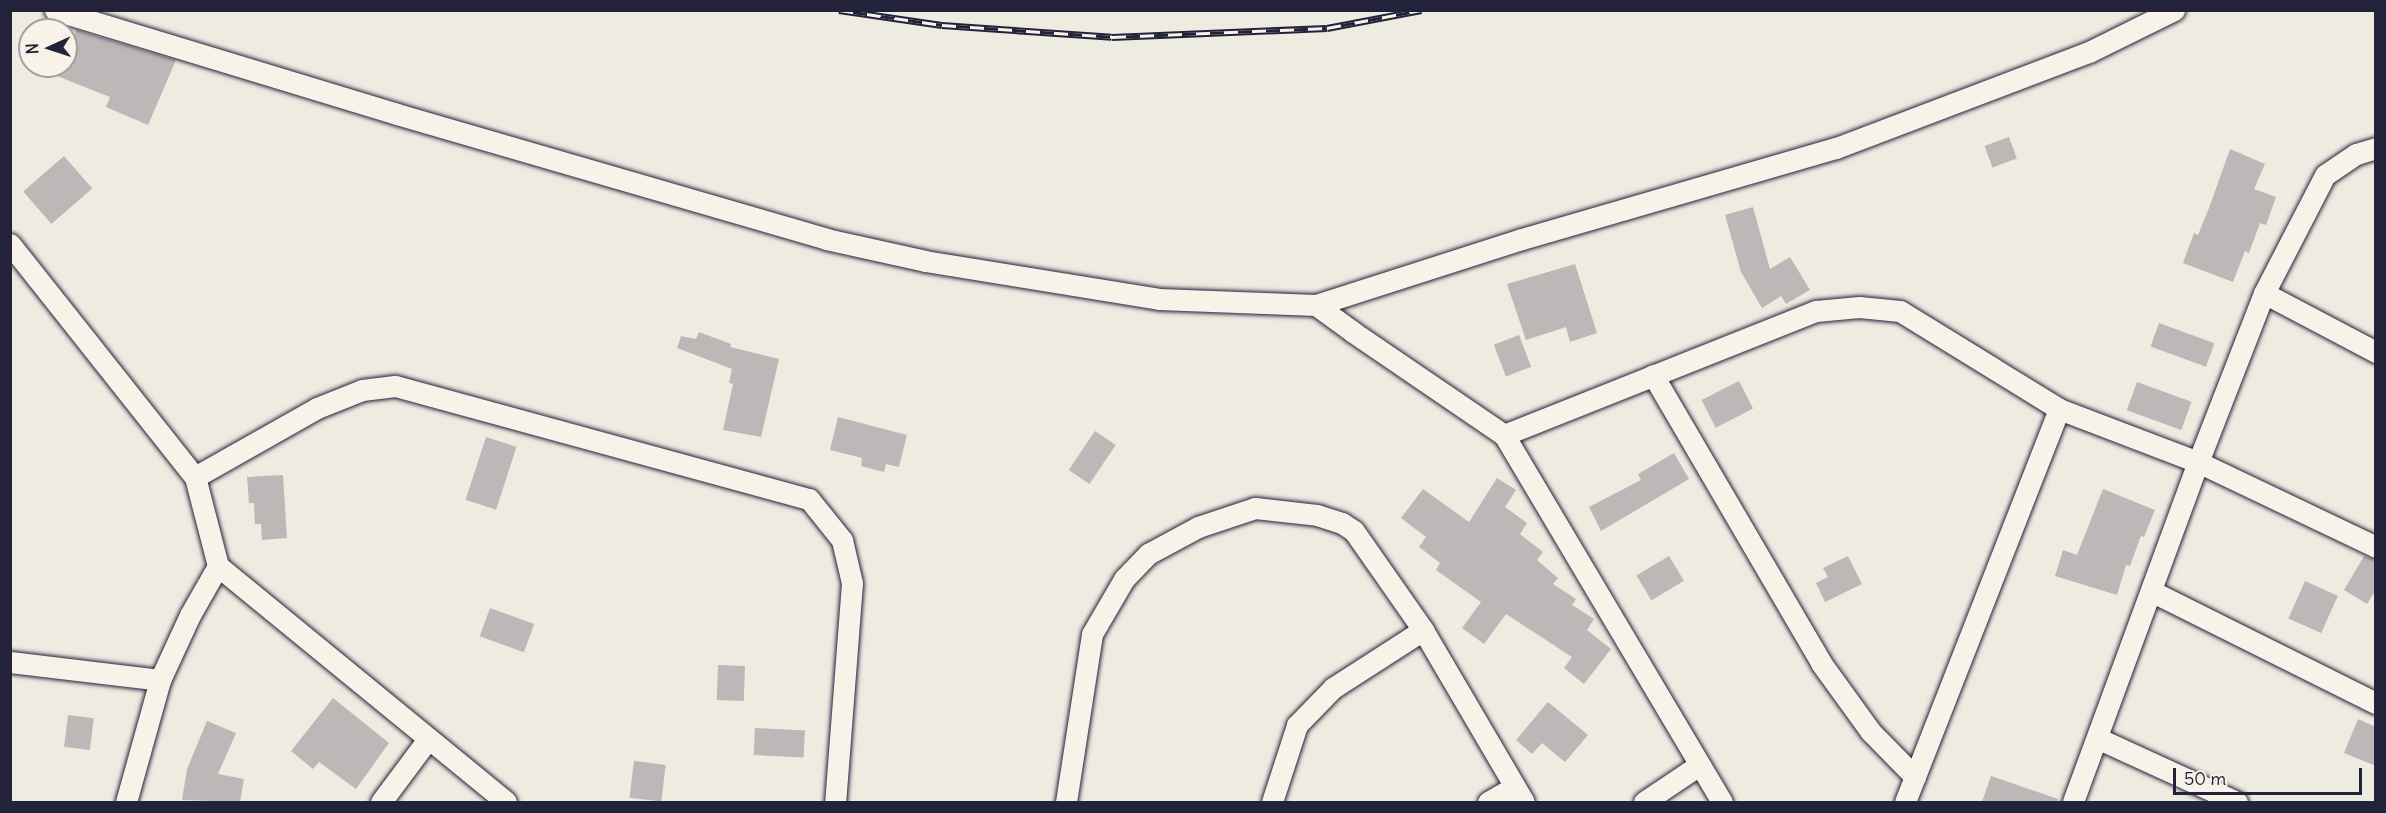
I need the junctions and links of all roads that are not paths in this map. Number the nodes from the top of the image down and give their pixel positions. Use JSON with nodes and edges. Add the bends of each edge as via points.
{"nodes":[{"id":1,"x":56,"y":10,"type":"edge"},
{"id":2,"x":2174,"y":10,"type":"edge"},
{"id":3,"x":2376,"y":148,"type":"edge"},
{"id":4,"x":10,"y":244,"type":"edge"},
{"id":5,"x":2264,"y":293,"type":"junction"},
{"id":6,"x":1316,"y":305,"type":"junction"},
{"id":7,"x":2376,"y":352,"type":"edge"},
{"id":8,"x":1653,"y":375,"type":"junction"},
{"id":9,"x":2059,"y":409,"type":"junction"},
{"id":10,"x":1504,"y":435,"type":"junction"},
{"id":11,"x":2198,"y":462,"type":"junction"},
{"id":12,"x":195,"y":477,"type":"junction"},
{"id":13,"x":2376,"y":547,"type":"edge"},
{"id":14,"x":218,"y":566,"type":"junction"},
{"id":15,"x":2151,"y":591,"type":"junction"},
{"id":16,"x":1423,"y":630,"type":"junction"},
{"id":17,"x":10,"y":662,"type":"edge"},
{"id":18,"x":160,"y":680,"type":"junction"},
{"id":19,"x":2376,"y":704,"type":"edge"},
{"id":20,"x":2097,"y":738,"type":"junction"},
{"id":21,"x":428,"y":739,"type":"junction"},
{"id":22,"x":1699,"y":765,"type":"junction"},
{"id":23,"x":1915,"y":777,"type":"junction"},
{"id":24,"x":1519,"y":795,"type":"edge"},
{"id":25,"x":126,"y":802,"type":"edge"},
{"id":26,"x":381,"y":802,"type":"edge"},
{"id":27,"x":506,"y":802,"type":"edge"},
{"id":28,"x":835,"y":802,"type":"edge"},
{"id":29,"x":1066,"y":802,"type":"edge"},
{"id":30,"x":1272,"y":802,"type":"edge"},
{"id":31,"x":1488,"y":802,"type":"edge"},
{"id":32,"x":1644,"y":802,"type":"edge"},
{"id":33,"x":1722,"y":802,"type":"edge"},
{"id":34,"x":1905,"y":802,"type":"edge"},
{"id":35,"x":2073,"y":802,"type":"edge"},
{"id":36,"x":2237,"y":802,"type":"edge"}],
"edges":[{"from":1,"to":6,"type":"street","via":[[826,239],[925,261],[1159,299]]},
{"from":2,"to":6,"type":"street","via":[[2089,52],[1836,148],[1522,239]]},
{"from":3,"to":5,"type":"street","via":[[2356,154],[2325,175]]},
{"from":4,"to":12,"type":"street"},
{"from":5,"to":7,"type":"street"},
{"from":5,"to":11,"type":"street"},
{"from":6,"to":10,"type":"street"},
{"from":8,"to":9,"type":"street","via":[[1816,311],[1859,307],[1900,311]]},
{"from":8,"to":10,"type":"street"},
{"from":8,"to":23,"type":"street","via":[[1821,663],[1871,732]]},
{"from":9,"to":11,"type":"street"},
{"from":9,"to":23,"type":"street"},
{"from":10,"to":22,"type":"street"},
{"from":11,"to":13,"type":"street"},
{"from":11,"to":15,"type":"street"},
{"from":12,"to":14,"type":"street"},
{"from":12,"to":28,"type":"street","via":[[317,408],[362,390],[395,386],[808,499],[842,540],[852,584]]},
{"from":14,"to":18,"type":"street"},
{"from":14,"to":21,"type":"street"},
{"from":15,"to":19,"type":"street"},
{"from":15,"to":20,"type":"street"},
{"from":16,"to":24,"type":"street"},
{"from":16,"to":29,"type":"street","via":[[1354,531],[1342,523],[1317,515],[1255,508],[1198,527],[1148,554],[1124,579],[1092,634]]},
{"from":16,"to":30,"type":"street","via":[[1333,688],[1297,725]]},
{"from":17,"to":18,"type":"street"},
{"from":18,"to":25,"type":"street"},
{"from":20,"to":35,"type":"street"},
{"from":20,"to":36,"type":"street"},
{"from":21,"to":26,"type":"street"},
{"from":21,"to":27,"type":"street"},
{"from":22,"to":32,"type":"street"},
{"from":22,"to":33,"type":"street"},
{"from":23,"to":34,"type":"street"},
{"from":24,"to":31,"type":"street"}]}
